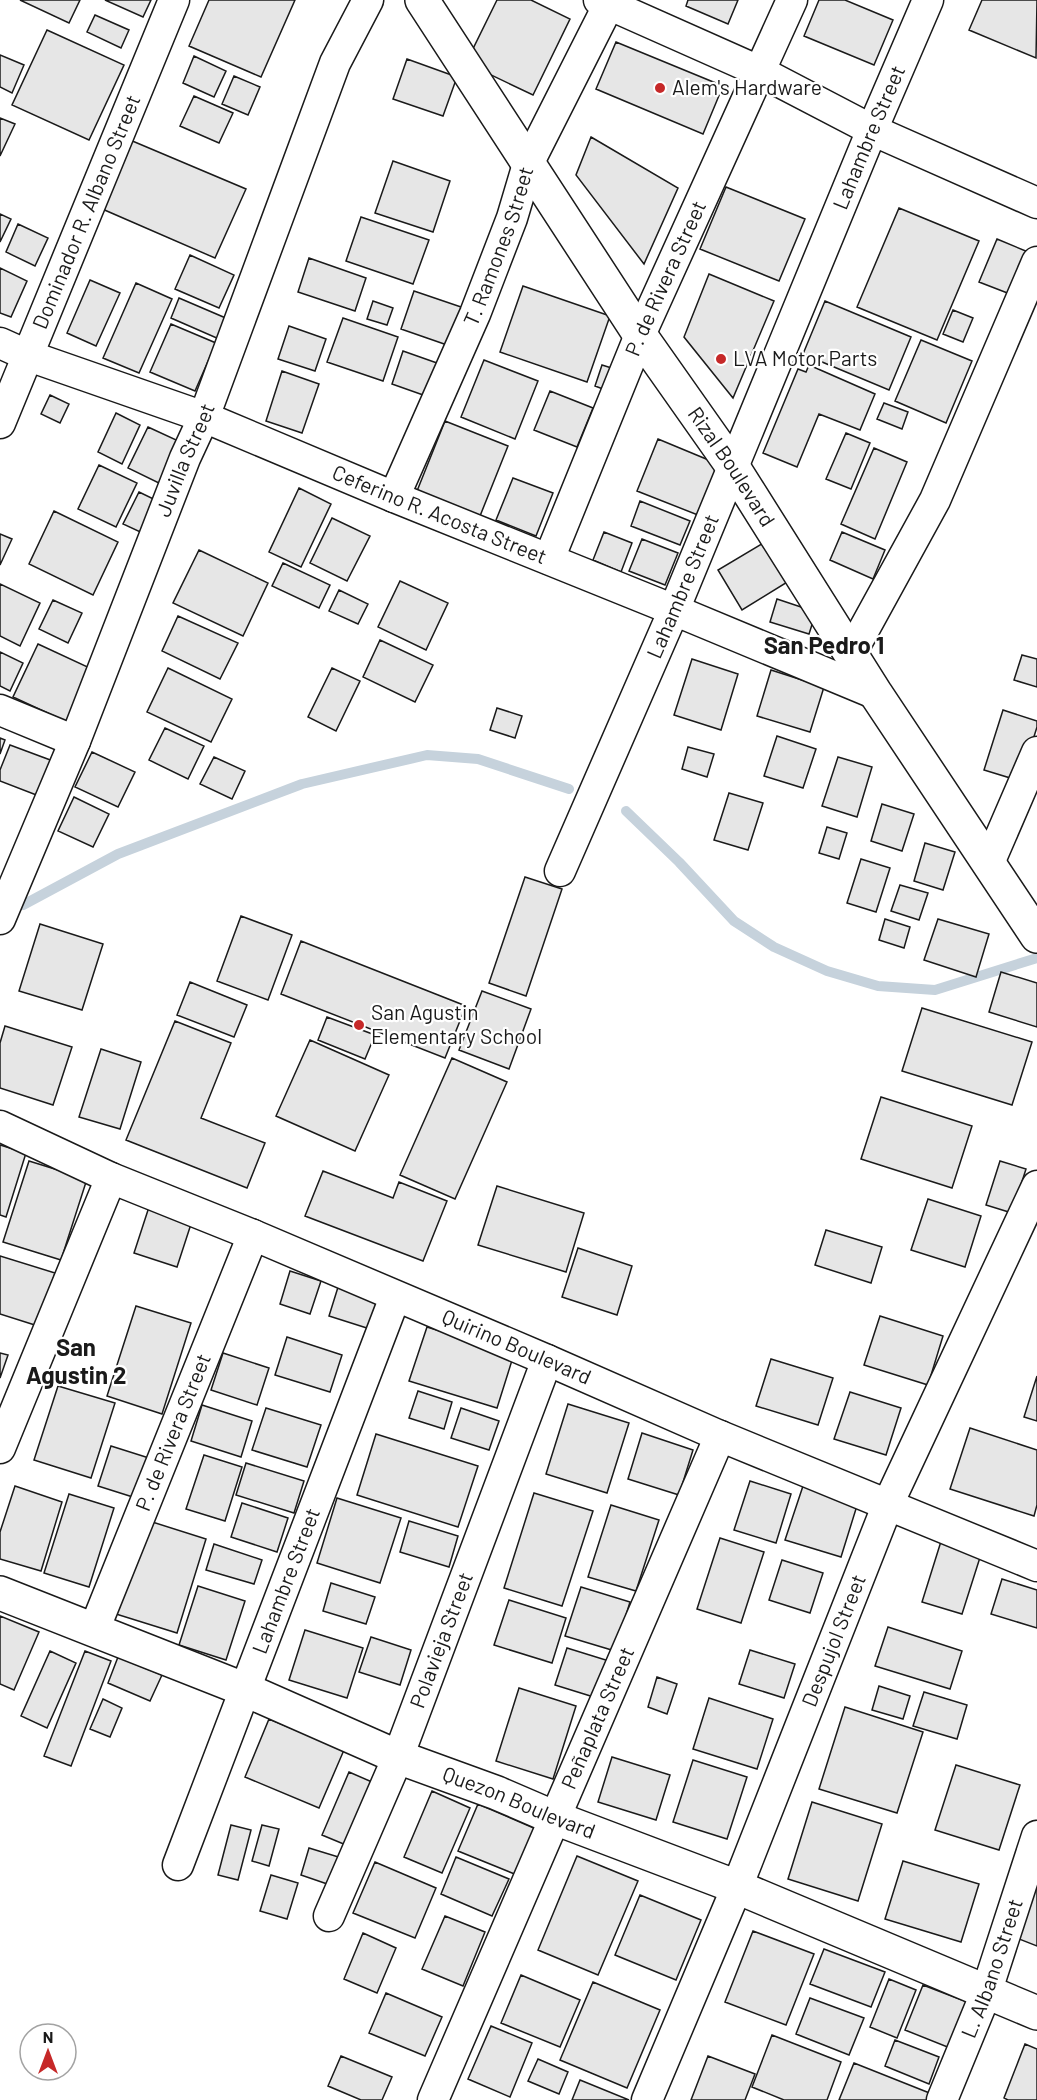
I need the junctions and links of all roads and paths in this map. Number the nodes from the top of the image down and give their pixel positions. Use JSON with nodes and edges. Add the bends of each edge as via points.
{"nodes":[{"id":1,"x":174,"y":0,"type":"edge"},
{"id":2,"x":368,"y":0,"type":"edge"},
{"id":3,"x":422,"y":0,"type":"edge"},
{"id":4,"x":792,"y":0,"type":"edge"},
{"id":5,"x":928,"y":0,"type":"edge"},
{"id":6,"x":606,"y":2,"type":"edge"},
{"id":7,"x":761,"y":72,"type":"junction"},
{"id":8,"x":872,"y":130,"type":"junction"},
{"id":9,"x":528,"y":164,"type":"junction"},
{"id":10,"x":1037,"y":203,"type":"edge"},
{"id":11,"x":1037,"y":262,"type":"edge"},
{"id":12,"x":640,"y":335,"type":"junction"},
{"id":13,"x":0,"y":344,"type":"edge"},
{"id":14,"x":29,"y":356,"type":"junction"},
{"id":15,"x":204,"y":417,"type":"junction"},
{"id":16,"x":0,"y":423,"type":"edge"},
{"id":17,"x":733,"y":467,"type":"junction"},
{"id":18,"x":394,"y":497,"type":"junction"},
{"id":19,"x":549,"y":559,"type":"junction"},
{"id":20,"x":674,"y":610,"type":"junction"},
{"id":21,"x":851,"y":653,"type":"junction"},
{"id":22,"x":876,"y":694,"type":"junction"},
{"id":23,"x":0,"y":710,"type":"edge"},
{"id":24,"x":75,"y":741,"type":"junction"},
{"id":25,"x":1037,"y":752,"type":"edge"},
{"id":26,"x":560,"y":871,"type":"dead end"},
{"id":27,"x":998,"y":876,"type":"junction"},
{"id":28,"x":0,"y":919,"type":"edge"},
{"id":29,"x":1037,"y":936,"type":"edge"},
{"id":30,"x":0,"y":1126,"type":"edge"},
{"id":31,"x":111,"y":1178,"type":"junction"},
{"id":32,"x":1037,"y":1186,"type":"edge"},
{"id":33,"x":253,"y":1235,"type":"junction"},
{"id":34,"x":395,"y":1297,"type":"junction"},
{"id":35,"x":547,"y":1360,"type":"junction"},
{"id":36,"x":720,"y":1436,"type":"junction"},
{"id":37,"x":0,"y":1448,"type":"edge"},
{"id":38,"x":888,"y":1504,"type":"junction"},
{"id":39,"x":1037,"y":1566,"type":"edge"},
{"id":40,"x":0,"y":1593,"type":"edge"},
{"id":41,"x":94,"y":1630,"type":"junction"},
{"id":42,"x":246,"y":1690,"type":"junction"},
{"id":43,"x":398,"y":1757,"type":"junction"},
{"id":44,"x":555,"y":1818,"type":"junction"},
{"id":45,"x":1037,"y":1836,"type":"edge"},
{"id":46,"x":178,"y":1865,"type":"dead end"},
{"id":47,"x":737,"y":1887,"type":"junction"},
{"id":48,"x":329,"y":1916,"type":"dead end"},
{"id":49,"x":986,"y":1993,"type":"junction"},
{"id":50,"x":1037,"y":2013,"type":"edge"},
{"id":51,"x":433,"y":2100,"type":"edge"},
{"id":52,"x":647,"y":2100,"type":"edge"},
{"id":53,"x":942,"y":2100,"type":"edge"}],
"edges":[{"from":1,"to":14,"type":"street","name":"Dominador R. Albano Street"},
{"from":2,"to":15,"type":"street","name":"Juvilla Street","via":[[335,63]]},
{"from":3,"to":9,"type":"street","name":"Rizal Boulevard"},
{"from":4,"to":7,"type":"street","name":"P. de Rivera Street"},
{"from":5,"to":8,"type":"street","name":"Lahambre Street"},
{"from":6,"to":7,"type":"street"},
{"from":6,"to":9,"type":"street","name":"T. Ramones Street"},
{"from":7,"to":8,"type":"street"},
{"from":7,"to":12,"type":"street","name":"P. de Rivera Street"},
{"from":8,"to":10,"type":"street"},
{"from":8,"to":17,"type":"street","name":"Lahambre Street"},
{"from":9,"to":12,"type":"street","name":"Rizal Boulevard"},
{"from":9,"to":18,"type":"street","name":"T. Ramones Street","via":[[475,314]]},
{"from":11,"to":21,"type":"street","via":[[935,500]]},
{"from":12,"to":17,"type":"street","name":"Rizal Boulevard"},
{"from":12,"to":19,"type":"street","name":"P. de Rivera Street"},
{"from":13,"to":14,"type":"street","name":"Ceferino R. Acosta Street"},
{"from":14,"to":15,"type":"street","name":"Ceferino R. Acosta Street"},
{"from":14,"to":16,"type":"street","name":"Dominador R. Albano Street"},
{"from":15,"to":18,"type":"street","name":"Ceferino R. Acosta Street"},
{"from":15,"to":24,"type":"street","name":"Juvilla Street"},
{"from":17,"to":20,"type":"street","name":"Lahambre Street"},
{"from":17,"to":21,"type":"street","name":"Rizal Boulevard"},
{"from":18,"to":19,"type":"street","name":"Ceferino R. Acosta Street"},
{"from":19,"to":20,"type":"street","name":"Ceferino R. Acosta Street"},
{"from":20,"to":22,"type":"street","name":"Ceferino R. Acosta Street"},
{"from":20,"to":26,"type":"street","name":"Lahambre Street"},
{"from":21,"to":22,"type":"street","name":"Rizal Boulevard"},
{"from":22,"to":27,"type":"street","name":"Rizal Boulevard"},
{"from":23,"to":24,"type":"street"},
{"from":24,"to":28,"type":"street","name":"Juvilla Street"},
{"from":25,"to":27,"type":"street"},
{"from":27,"to":29,"type":"street","name":"Rizal Boulevard"},
{"from":30,"to":31,"type":"street","name":"Quirino Boulevard"},
{"from":31,"to":33,"type":"street","name":"Quirino Boulevard"},
{"from":31,"to":37,"type":"street"},
{"from":32,"to":38,"type":"street","name":"Despujol Street"},
{"from":33,"to":34,"type":"street","name":"Quirino Boulevard"},
{"from":33,"to":41,"type":"street","name":"P. de Rivera Street"},
{"from":34,"to":35,"type":"street","name":"Quirino Boulevard"},
{"from":34,"to":42,"type":"street","name":"Lahambre Street"},
{"from":35,"to":36,"type":"street","name":"Quirino Boulevard"},
{"from":35,"to":43,"type":"street","name":"Polavieja Street"},
{"from":36,"to":38,"type":"street","name":"Quirino Boulevard"},
{"from":36,"to":44,"type":"street","name":"Peñaplata Street"},
{"from":38,"to":39,"type":"street","name":"Quirino Boulevard"},
{"from":38,"to":47,"type":"street","name":"Despujol Street"},
{"from":40,"to":41,"type":"street","name":"Quezon Boulevard"},
{"from":41,"to":42,"type":"street","name":"Quezon Boulevard"},
{"from":42,"to":43,"type":"street","name":"Quezon Boulevard"},
{"from":42,"to":46,"type":"street","name":"Lahambre Street"},
{"from":43,"to":44,"type":"street","name":"Quezon Boulevard"},
{"from":43,"to":48,"type":"street","name":"Polavieja Street"},
{"from":44,"to":47,"type":"street","name":"Quezon Boulevard"},
{"from":44,"to":51,"type":"street","name":"Peñaplata Street"},
{"from":45,"to":49,"type":"street","name":"L. Albano Street"},
{"from":47,"to":49,"type":"street","name":"Quezon Boulevard"},
{"from":47,"to":52,"type":"street","name":"Despujol Street"},
{"from":49,"to":50,"type":"street","name":"Quezon Boulevard"},
{"from":49,"to":53,"type":"street","name":"L. Albano Street"}]}
